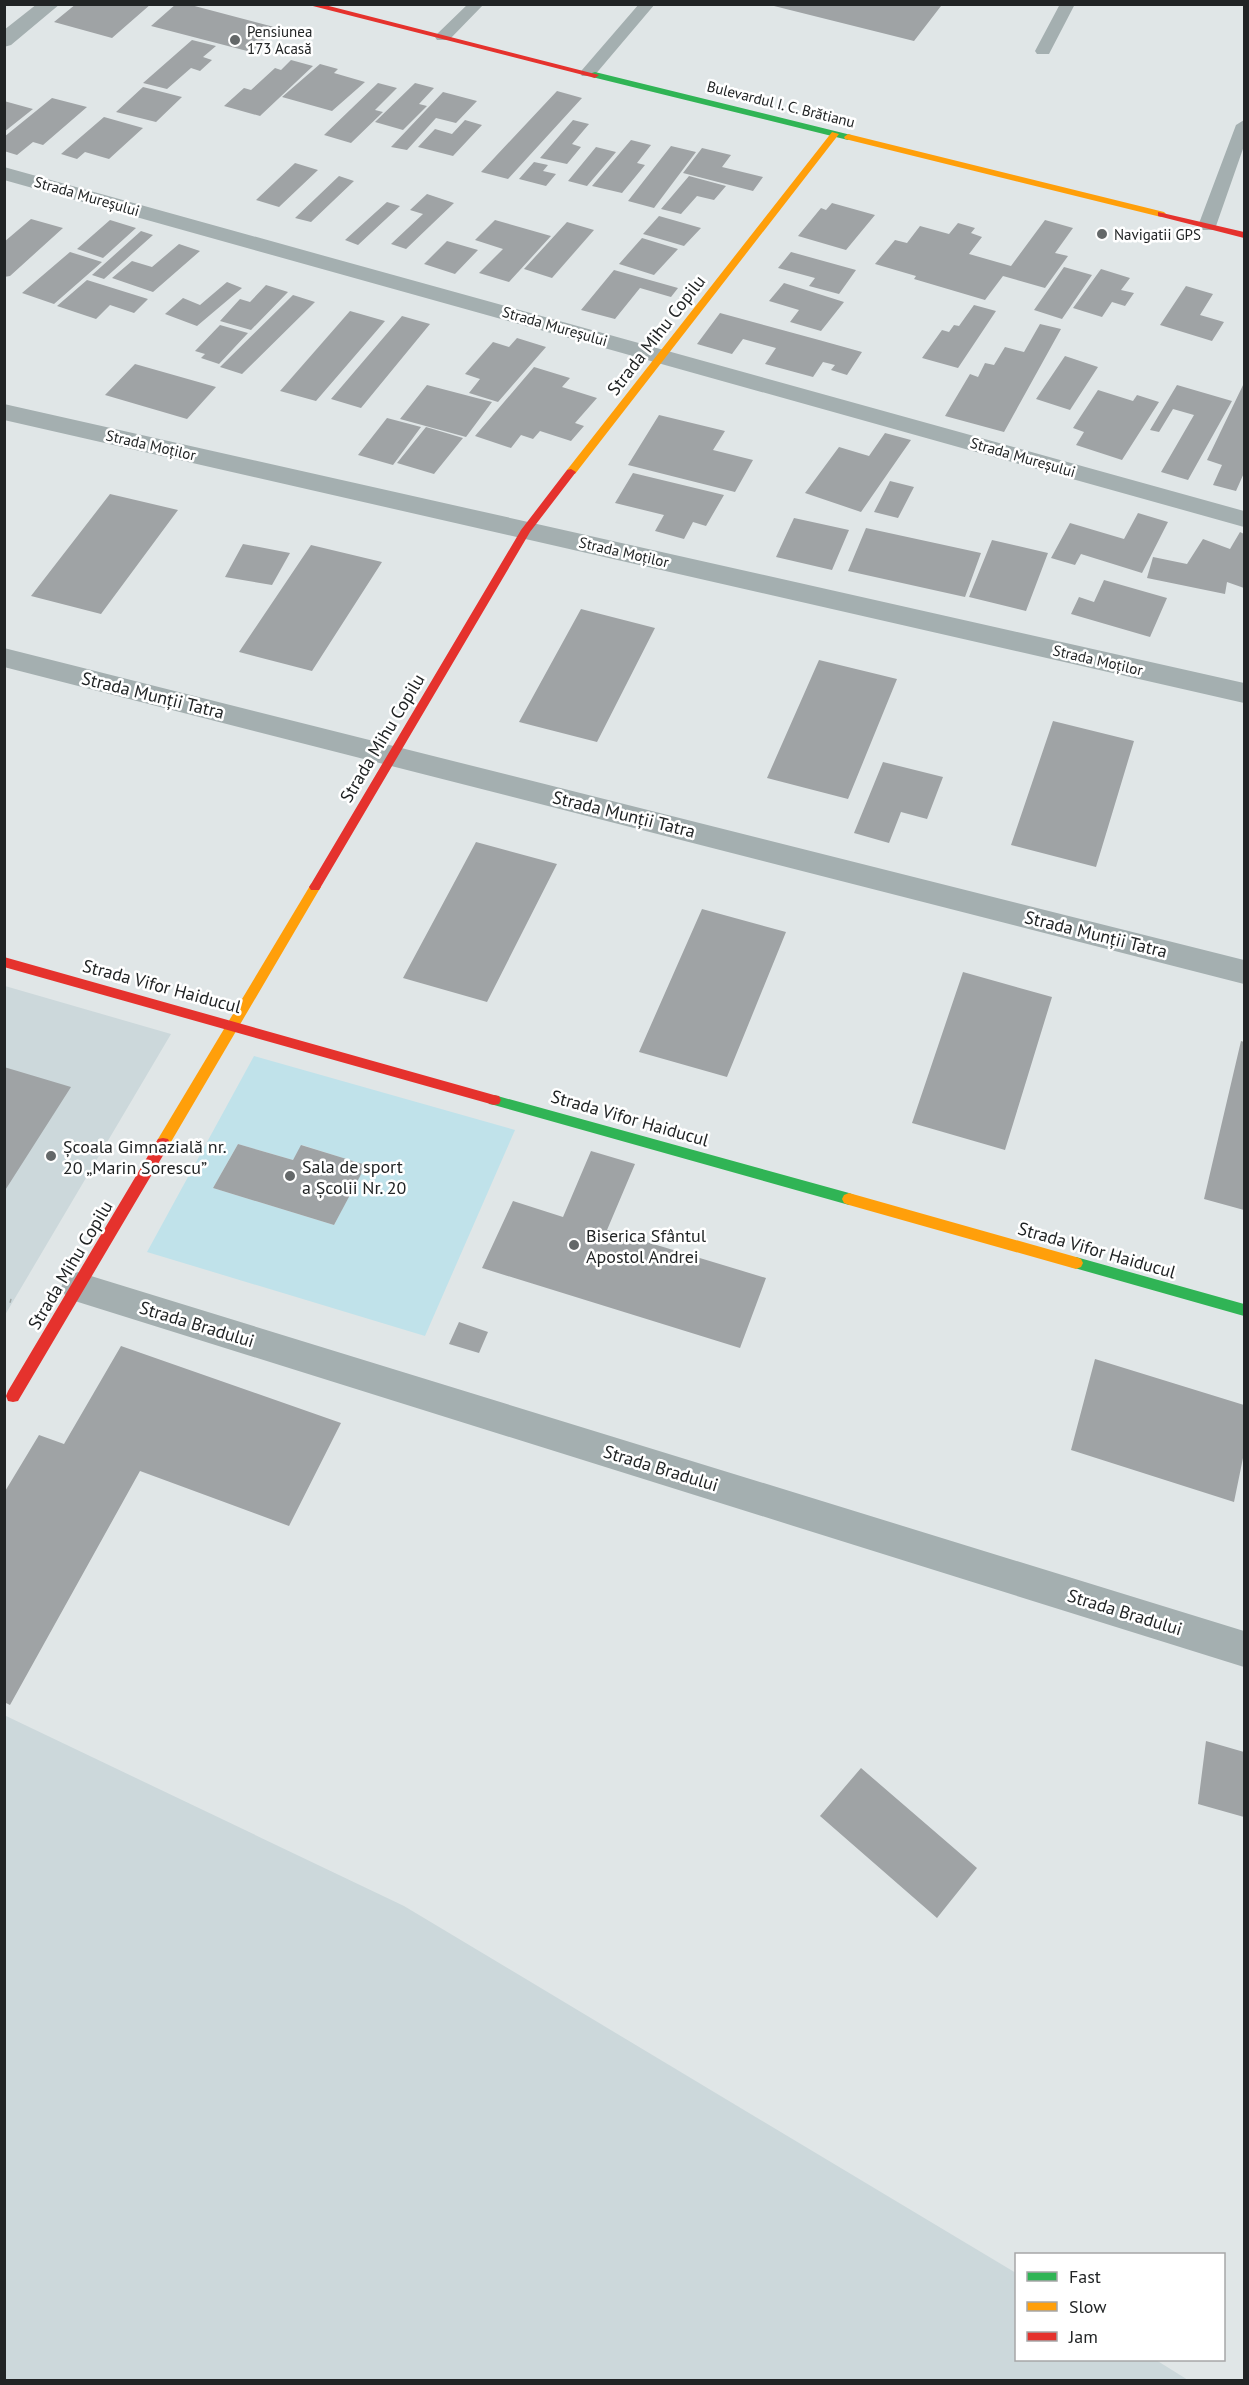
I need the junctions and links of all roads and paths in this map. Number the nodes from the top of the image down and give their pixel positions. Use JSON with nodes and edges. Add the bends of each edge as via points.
{"nodes":[{"id":1,"x":50,"y":4,"type":"edge"},
{"id":2,"x":309,"y":4,"type":"edge"},
{"id":3,"x":477,"y":4,"type":"edge"},
{"id":4,"x":648,"y":4,"type":"edge"},
{"id":5,"x":1068,"y":4,"type":"edge"},
{"id":6,"x":443,"y":38,"type":"junction"},
{"id":7,"x":4,"y":41,"type":"edge"},
{"id":8,"x":1043,"y":51,"type":"dead end"},
{"id":9,"x":588,"y":73,"type":"junction"},
{"id":10,"x":1245,"y":125,"type":"edge"},
{"id":11,"x":835,"y":134,"type":"junction"},
{"id":12,"x":4,"y":173,"type":"edge"},
{"id":13,"x":1207,"y":226,"type":"junction"},
{"id":14,"x":1245,"y":235,"type":"edge"},
{"id":15,"x":662,"y":356,"type":"junction"},
{"id":16,"x":4,"y":412,"type":"edge"},
{"id":17,"x":1245,"y":519,"type":"edge"},
{"id":18,"x":526,"y":530,"type":"junction"},
{"id":19,"x":4,"y":657,"type":"edge"},
{"id":20,"x":1245,"y":693,"type":"edge"},
{"id":21,"x":393,"y":756,"type":"junction"},
{"id":22,"x":4,"y":962,"type":"edge"},
{"id":23,"x":1245,"y":972,"type":"edge"},
{"id":24,"x":233,"y":1025,"type":"junction"},
{"id":25,"x":78,"y":1287,"type":"junction"},
{"id":26,"x":1245,"y":1310,"type":"edge"},
{"id":27,"x":9,"y":1396,"type":"edge"},
{"id":28,"x":1245,"y":1649,"type":"edge"}],
"edges":[{"from":1,"to":7,"type":"street"},
{"from":2,"to":6,"type":"street","name":"Bulevardul I. C. Brătianu"},
{"from":3,"to":6,"type":"lane"},
{"from":4,"to":9,"type":"lane"},
{"from":5,"to":8,"type":"lane"},
{"from":6,"to":9,"type":"street","name":"Bulevardul I. C. Brătianu"},
{"from":9,"to":11,"type":"street","name":"Bulevardul I. C. Brătianu"},
{"from":10,"to":13,"type":"lane"},
{"from":11,"to":13,"type":"street","name":"Bulevardul I. C. Brătianu"},
{"from":11,"to":15,"type":"street","name":"Strada Mihu Copilu"},
{"from":12,"to":15,"type":"street","name":"Strada Mureșului"},
{"from":13,"to":14,"type":"street","name":"Bulevardul I. C. Brătianu"},
{"from":15,"to":17,"type":"street","name":"Strada Mureșului"},
{"from":15,"to":18,"type":"street","name":"Strada Mihu Copilu"},
{"from":16,"to":18,"type":"street","name":"Strada Moților"},
{"from":18,"to":20,"type":"street","name":"Strada Moților"},
{"from":18,"to":21,"type":"street","name":"Strada Mihu Copilu"},
{"from":19,"to":21,"type":"street","name":"Strada Munții Tatra"},
{"from":21,"to":23,"type":"street","name":"Strada Munții Tatra"},
{"from":21,"to":24,"type":"street","name":"Strada Mihu Copilu"},
{"from":22,"to":24,"type":"street","name":"Strada Vifor Haiducul"},
{"from":24,"to":25,"type":"street","name":"Strada Mihu Copilu"},
{"from":24,"to":26,"type":"street","name":"Strada Vifor Haiducul"},
{"from":25,"to":27,"type":"street","name":"Strada Mihu Copilu"},
{"from":25,"to":28,"type":"street","name":"Strada Bradului"}]}
